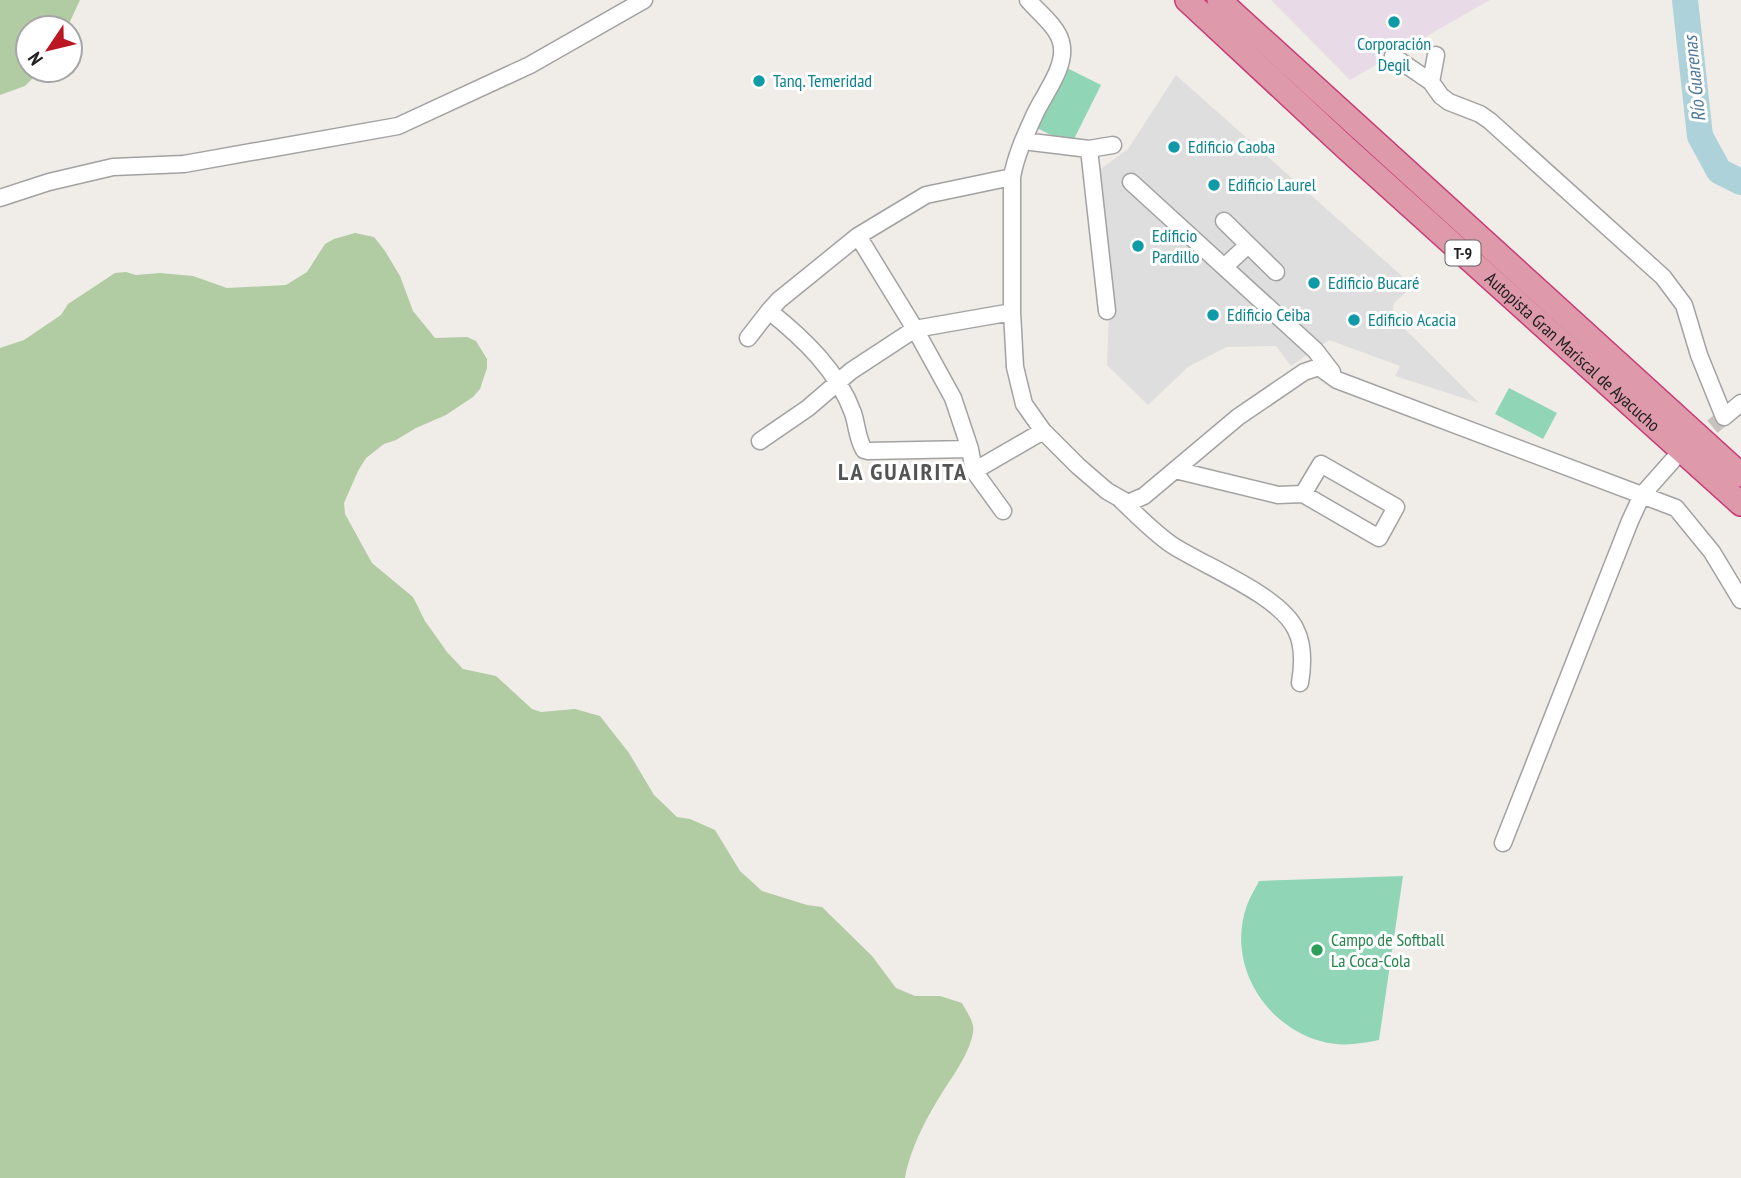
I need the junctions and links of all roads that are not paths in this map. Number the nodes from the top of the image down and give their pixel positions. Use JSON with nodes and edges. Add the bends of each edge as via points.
{"nodes":[{"id":1,"x":644,"y":0,"type":"edge"},
{"id":2,"x":1028,"y":0,"type":"edge"},
{"id":3,"x":1187,"y":0,"type":"edge"},
{"id":4,"x":1219,"y":0,"type":"edge"},
{"id":5,"x":1436,"y":55,"type":"dead end"},
{"id":6,"x":1393,"y":56,"type":"dead end"},
{"id":7,"x":1431,"y":82,"type":"junction"},
{"id":8,"x":1023,"y":141,"type":"junction"},
{"id":9,"x":1113,"y":145,"type":"dead end"},
{"id":10,"x":1089,"y":149,"type":"junction"},
{"id":11,"x":1012,"y":177,"type":"junction"},
{"id":12,"x":1131,"y":182,"type":"dead end"},
{"id":13,"x":0,"y":198,"type":"edge"},
{"id":14,"x":1224,"y":221,"type":"dead end"},
{"id":15,"x":858,"y":236,"type":"junction"},
{"id":16,"x":1248,"y":244,"type":"junction"},
{"id":17,"x":1224,"y":267,"type":"junction"},
{"id":18,"x":1276,"y":272,"type":"dead end"},
{"id":19,"x":769,"y":311,"type":"junction"},
{"id":20,"x":1107,"y":311,"type":"dead end"},
{"id":21,"x":1012,"y":312,"type":"junction"},
{"id":22,"x":915,"y":330,"type":"junction"},
{"id":23,"x":748,"y":338,"type":"dead end"},
{"id":24,"x":1337,"y":380,"type":"junction"},
{"id":25,"x":838,"y":382,"type":"junction"},
{"id":26,"x":1741,"y":402,"type":"edge"},
{"id":27,"x":1043,"y":431,"type":"junction"},
{"id":28,"x":760,"y":441,"type":"dead end"},
{"id":29,"x":970,"y":449,"type":"junction"},
{"id":30,"x":1673,"y":460,"type":"dead end"},
{"id":31,"x":1175,"y":470,"type":"junction"},
{"id":32,"x":974,"y":471,"type":"junction"},
{"id":33,"x":1741,"y":475,"type":"edge"},
{"id":34,"x":1303,"y":494,"type":"junction"},
{"id":35,"x":1642,"y":495,"type":"junction"},
{"id":36,"x":1119,"y":498,"type":"junction"},
{"id":37,"x":1741,"y":504,"type":"edge"},
{"id":38,"x":1003,"y":511,"type":"dead end"},
{"id":39,"x":1741,"y":600,"type":"edge"},
{"id":40,"x":1300,"y":683,"type":"dead end"},
{"id":41,"x":1503,"y":843,"type":"dead end"}],
"edges":[{"from":1,"to":13,"type":"street","via":[[530,65],[398,127],[184,164],[113,167]]},
{"from":2,"to":8,"type":"street","via":[[1061,39],[1062,51]]},
{"from":3,"to":37,"type":"highway","name":"Autopista Gran Mariscal de Ayacucho","number":"T-9"},
{"from":4,"to":33,"type":"highway","name":"Autopista Gran Mariscal de Ayacucho","number":"T-9"},
{"from":5,"to":7,"type":"street"},
{"from":6,"to":7,"type":"street"},
{"from":7,"to":26,"type":"street","via":[[1449,102],[1490,121],[1663,277],[1684,305],[1724,417]]},
{"from":8,"to":10,"type":"street"},
{"from":8,"to":11,"type":"street"},
{"from":9,"to":10,"type":"street"},
{"from":10,"to":20,"type":"street"},
{"from":11,"to":15,"type":"street","via":[[926,195]]},
{"from":11,"to":21,"type":"street"},
{"from":12,"to":17,"type":"street"},
{"from":14,"to":16,"type":"street"},
{"from":15,"to":19,"type":"street"},
{"from":15,"to":22,"type":"street"},
{"from":16,"to":17,"type":"street"},
{"from":16,"to":18,"type":"street"},
{"from":17,"to":24,"type":"street","via":[[1315,350]]},
{"from":19,"to":23,"type":"street"},
{"from":19,"to":25,"type":"street","via":[[804,340]]},
{"from":21,"to":22,"type":"street"},
{"from":21,"to":27,"type":"street","via":[[1018,387]]},
{"from":22,"to":25,"type":"street"},
{"from":22,"to":29,"type":"street","via":[[953,398]]},
{"from":24,"to":31,"type":"street","via":[[1319,367],[1304,372],[1238,417]]},
{"from":24,"to":35,"type":"street"},
{"from":25,"to":28,"type":"street"},
{"from":25,"to":29,"type":"street","via":[[864,450]]},
{"from":27,"to":32,"type":"street"},
{"from":27,"to":36,"type":"street","via":[[1078,467]]},
{"from":29,"to":32,"type":"street"},
{"from":30,"to":35,"type":"street"},
{"from":31,"to":34,"type":"street","via":[[1278,495]]},
{"from":31,"to":36,"type":"street","via":[[1136,501]]},
{"from":32,"to":38,"type":"street"},
{"from":34,"to":34,"type":"street","via":[[1379,538],[1396,507],[1321,464]]},
{"from":35,"to":39,"type":"street","via":[[1676,509],[1712,552]]},
{"from":35,"to":41,"type":"street"},
{"from":36,"to":40,"type":"street","via":[[1170,544],[1235,579],[1279,610],[1296,628],[1303,654]]}]}
